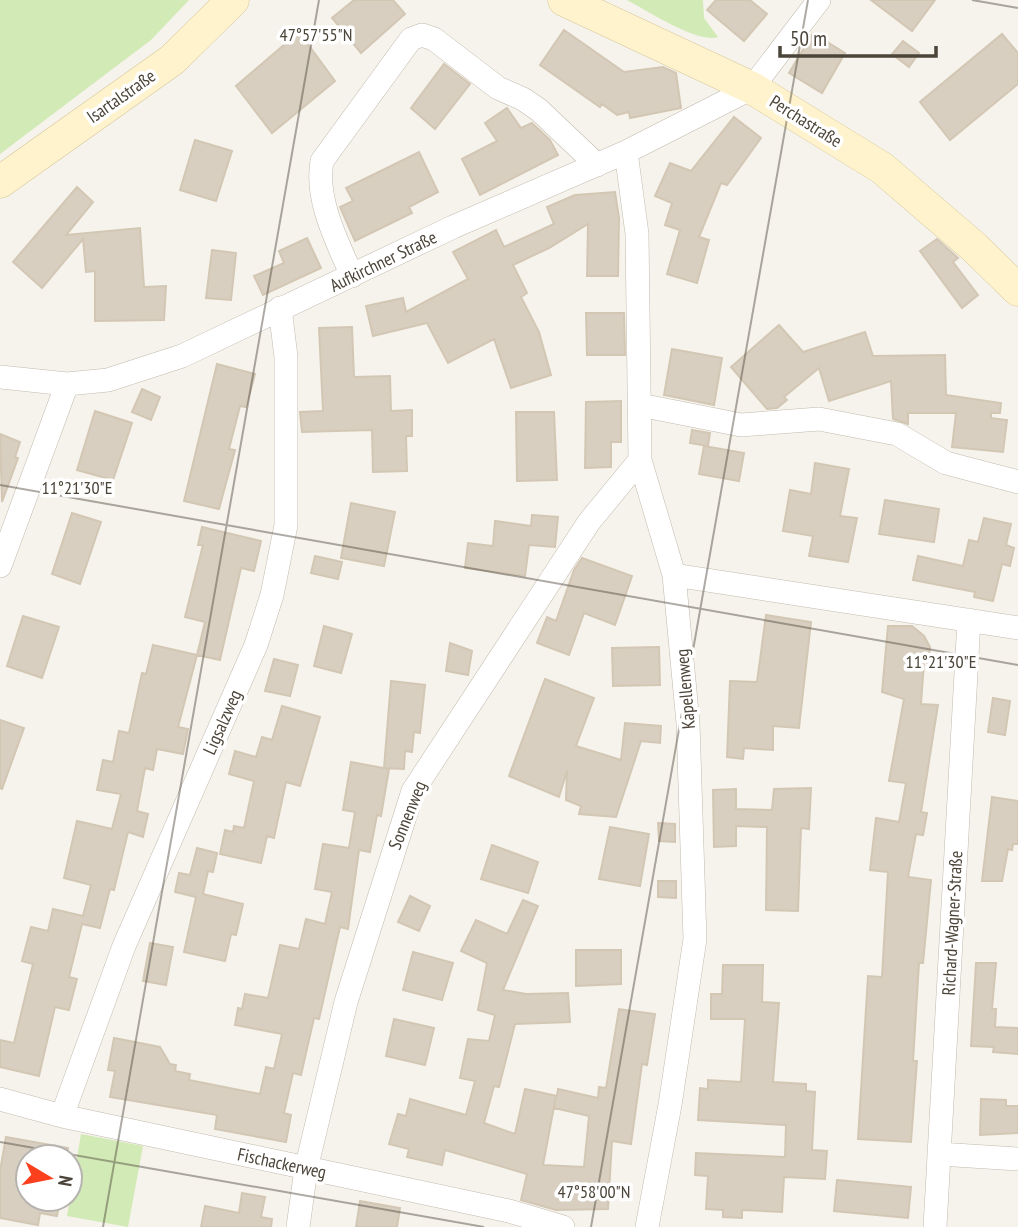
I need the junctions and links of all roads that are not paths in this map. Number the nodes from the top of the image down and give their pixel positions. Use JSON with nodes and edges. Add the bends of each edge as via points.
{"nodes":[{"id":1,"x":233,"y":0,"type":"edge"},
{"id":2,"x":564,"y":0,"type":"edge"},
{"id":3,"x":819,"y":0,"type":"edge"},
{"id":4,"x":752,"y":88,"type":"junction"},
{"id":5,"x":626,"y":152,"type":"junction"},
{"id":6,"x":597,"y":164,"type":"junction"},
{"id":7,"x":0,"y":182,"type":"edge"},
{"id":8,"x":352,"y":276,"type":"junction"},
{"id":9,"x":1018,"y":290,"type":"edge"},
{"id":10,"x":280,"y":307,"type":"junction"},
{"id":11,"x":0,"y":377,"type":"edge"},
{"id":12,"x":67,"y":384,"type":"junction"},
{"id":13,"x":640,"y":405,"type":"junction"},
{"id":14,"x":640,"y":460,"type":"junction"},
{"id":15,"x":1018,"y":482,"type":"edge"},
{"id":16,"x":0,"y":566,"type":"edge"},
{"id":17,"x":674,"y":575,"type":"junction"},
{"id":18,"x":969,"y":620,"type":"junction"},
{"id":19,"x":1018,"y":628,"type":"edge"},
{"id":20,"x":0,"y":1099,"type":"edge"},
{"id":21,"x":62,"y":1116,"type":"junction"},
{"id":22,"x":939,"y":1154,"type":"junction"},
{"id":23,"x":1018,"y":1159,"type":"edge"},
{"id":24,"x":306,"y":1169,"type":"junction"},
{"id":25,"x":298,"y":1227,"type":"edge"},
{"id":26,"x":564,"y":1227,"type":"edge"},
{"id":27,"x":647,"y":1227,"type":"edge"},
{"id":28,"x":934,"y":1227,"type":"edge"}],
"edges":[{"from":1,"to":7,"type":"main road","name":"Isartalstraße","via":[[172,60]]},
{"from":2,"to":4,"type":"main road","name":"Perchastraße"},
{"from":3,"to":4,"type":"street"},
{"from":4,"to":5,"type":"street","name":"Aufkirchner Straße"},
{"from":4,"to":9,"type":"main road","name":"Perchastraße","via":[[882,168]]},
{"from":5,"to":6,"type":"street","name":"Aufkirchner Straße"},
{"from":5,"to":13,"type":"street","name":"Kapellenweg","via":[[637,234]]},
{"from":6,"to":8,"type":"street","name":"Aufkirchner Straße"},
{"from":6,"to":8,"type":"street","via":[[556,123],[498,88],[434,39],[422,35],[411,40],[322,161],[326,212]]},
{"from":8,"to":10,"type":"street","name":"Aufkirchner Straße"},
{"from":10,"to":12,"type":"street","name":"Aufkirchner Straße","via":[[182,356],[108,380]]},
{"from":10,"to":21,"type":"street","name":"Ligsalzweg","via":[[286,357],[286,525],[272,595],[256,645],[124,946]]},
{"from":11,"to":12,"type":"street","name":"Aufkirchner Straße"},
{"from":12,"to":16,"type":"street"},
{"from":13,"to":14,"type":"street","name":"Kapellenweg"},
{"from":13,"to":15,"type":"street","via":[[741,425],[819,419],[897,434],[946,463]]},
{"from":14,"to":17,"type":"street","name":"Kapellenweg"},
{"from":14,"to":24,"type":"street","name":"Sonnenweg","via":[[568,554],[413,791],[346,1002]]},
{"from":17,"to":18,"type":"street"},
{"from":17,"to":27,"type":"street","name":"Kapellenweg","via":[[688,723],[695,939]]},
{"from":18,"to":19,"type":"street"},
{"from":18,"to":22,"type":"street","name":"Richard-Wagner-Straße"},
{"from":20,"to":21,"type":"street","name":"Fischackerweg"},
{"from":21,"to":24,"type":"street","name":"Fischackerweg"},
{"from":22,"to":23,"type":"street"},
{"from":22,"to":28,"type":"street","name":"Richard-Wagner-Straße"},
{"from":24,"to":25,"type":"street","name":"Sonnenweg"},
{"from":24,"to":26,"type":"street","name":"Fischackerweg","via":[[509,1211]]}]}
